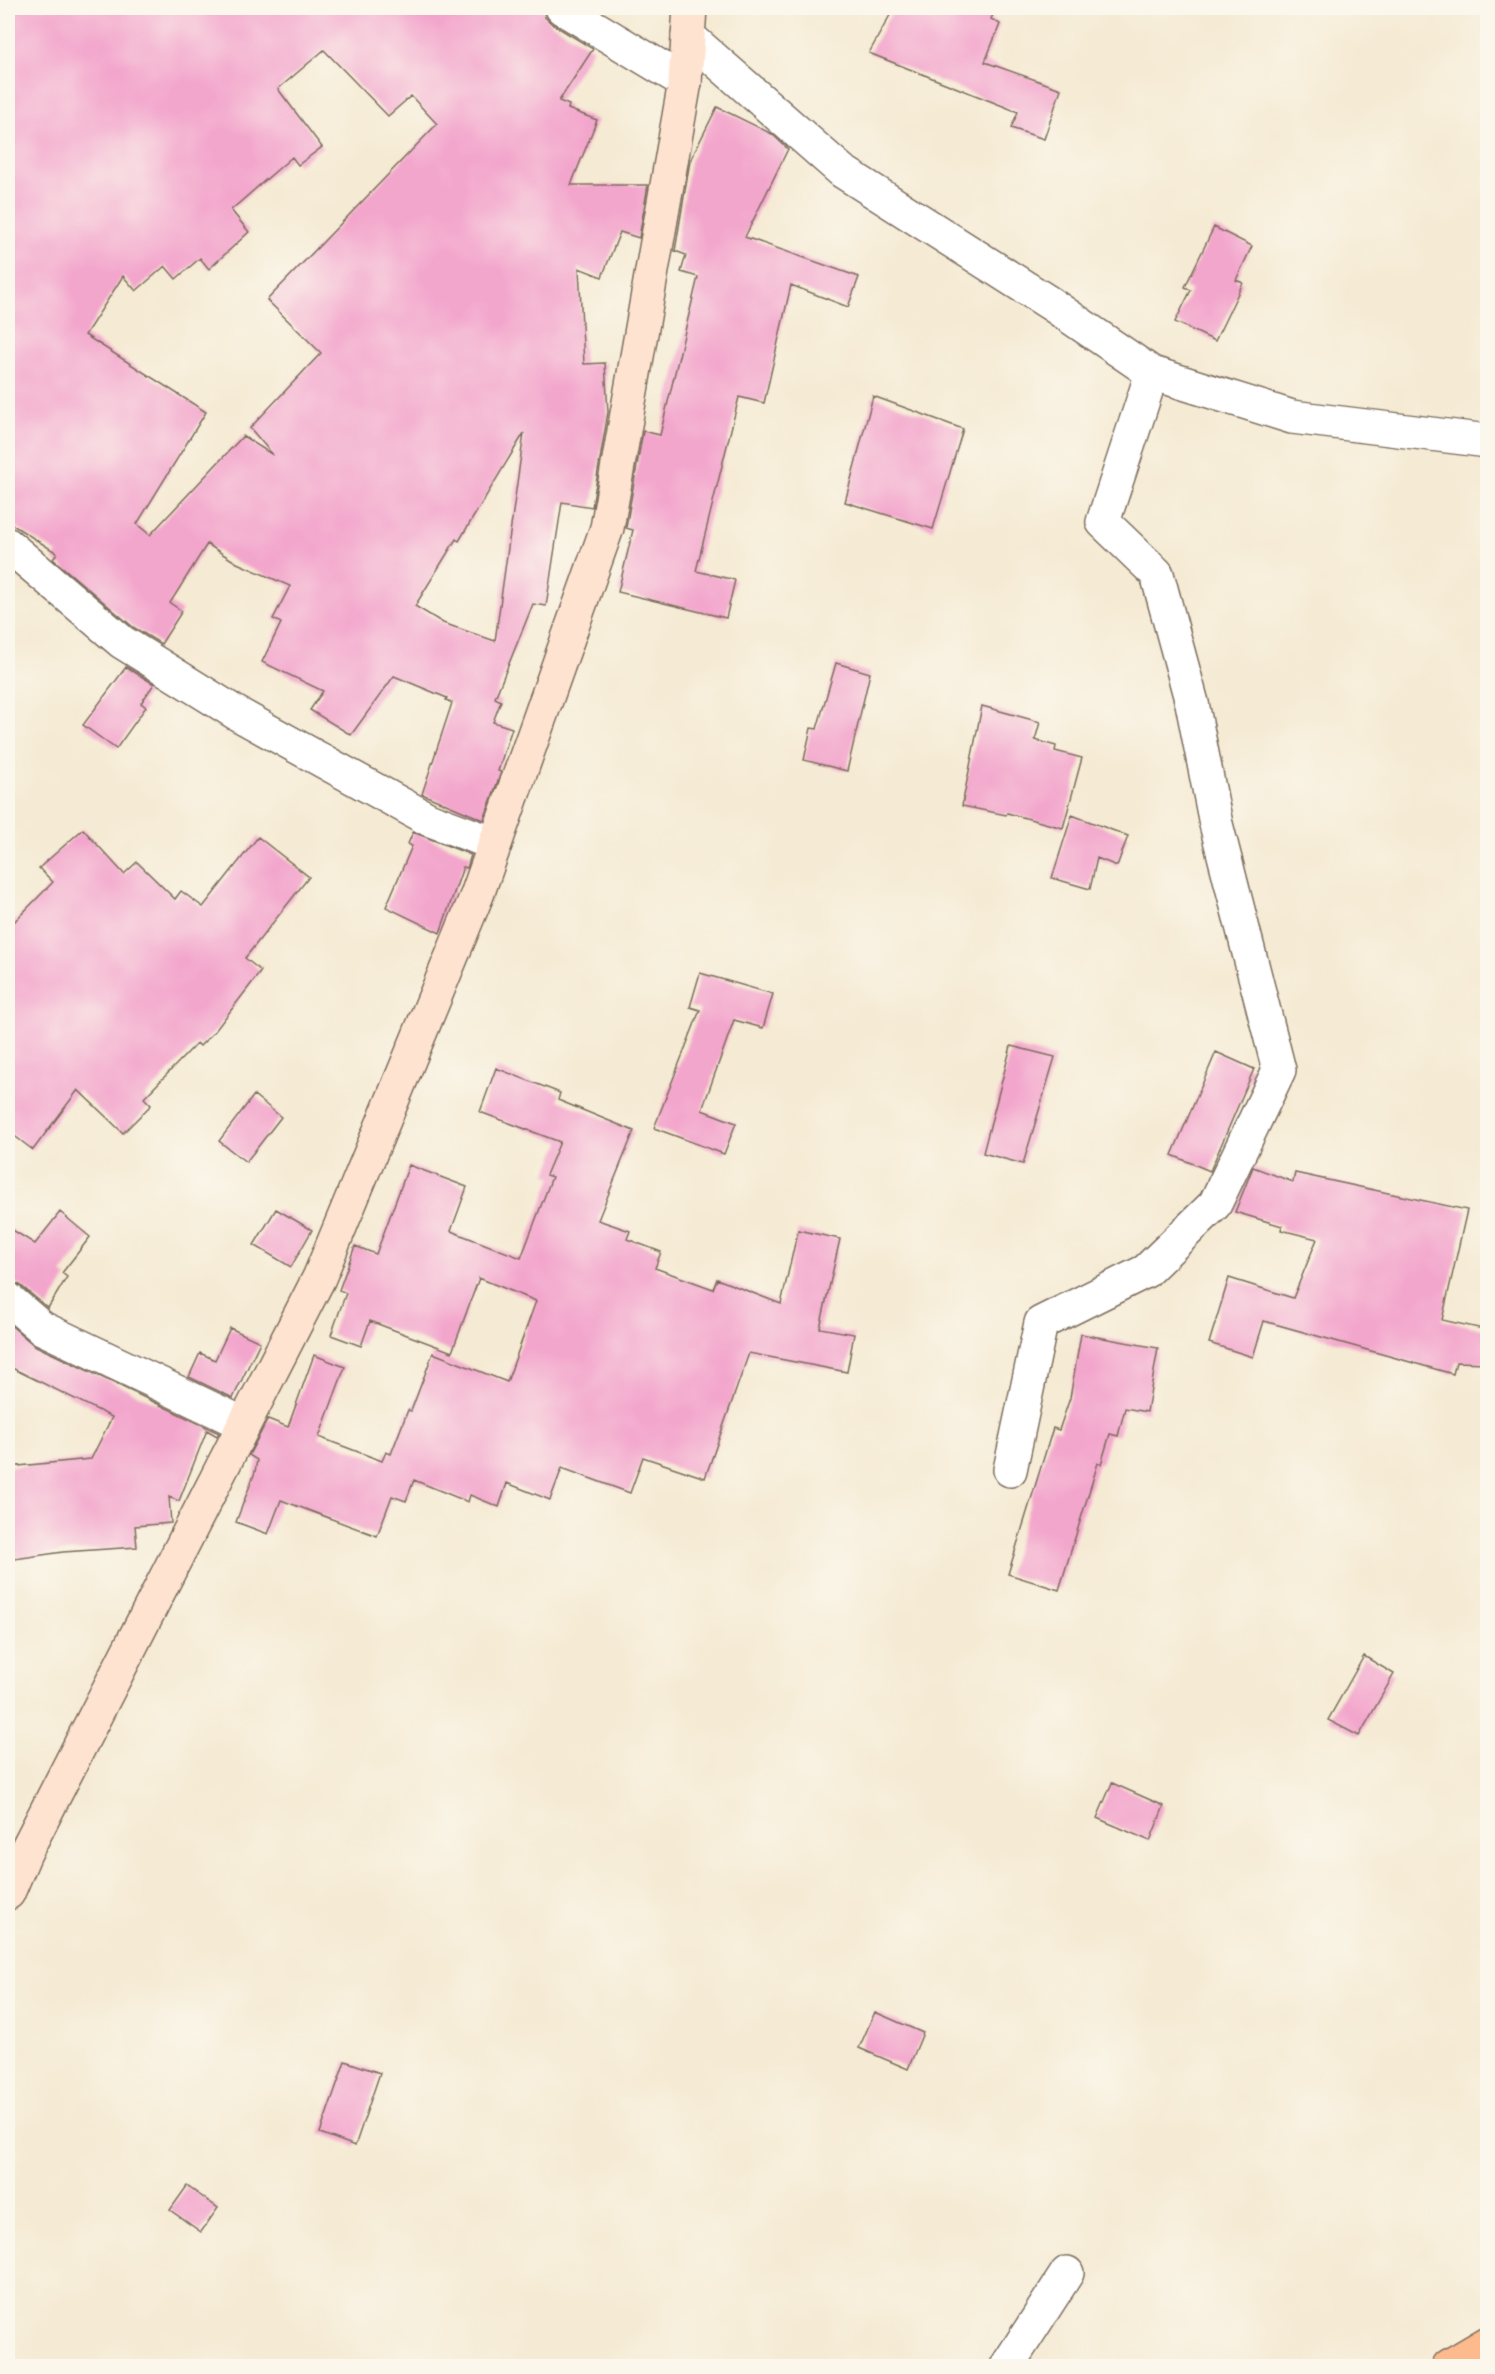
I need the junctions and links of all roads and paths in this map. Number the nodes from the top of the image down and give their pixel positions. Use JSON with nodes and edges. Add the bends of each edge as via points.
{"nodes":[{"id":1,"x":562,"y":8,"type":"edge"},
{"id":2,"x":689,"y":22,"type":"edge"},
{"id":3,"x":685,"y":82,"type":"junction"},
{"id":4,"x":1152,"y":373,"type":"junction"},
{"id":5,"x":1488,"y":441,"type":"edge"},
{"id":6,"x":8,"y":546,"type":"edge"},
{"id":7,"x":495,"y":844,"type":"junction"},
{"id":8,"x":8,"y":1299,"type":"edge"},
{"id":9,"x":244,"y":1424,"type":"junction"},
{"id":10,"x":1010,"y":1470,"type":"dead end"},
{"id":11,"x":8,"y":1893,"type":"edge"},
{"id":12,"x":1067,"y":2273,"type":"dead end"},
{"id":13,"x":1488,"y":2343,"type":"edge"},
{"id":14,"x":1007,"y":2367,"type":"edge"},
{"id":15,"x":1449,"y":2367,"type":"edge"}],
"edges":[{"from":1,"to":3,"type":"street"},
{"from":2,"to":3,"type":"street"},
{"from":2,"to":4,"type":"street","via":[[842,171]]},
{"from":3,"to":7,"type":"street","via":[[607,528]]},
{"from":4,"to":5,"type":"street","via":[[1292,417]]},
{"from":4,"to":10,"type":"street","via":[[1103,522],[1157,574],[1280,1070],[1215,1204],[1146,1271],[1041,1323]]},
{"from":6,"to":7,"type":"street","via":[[122,642],[227,707],[428,819]]},
{"from":7,"to":9,"type":"street","via":[[319,1278]]},
{"from":8,"to":9,"type":"street","via":[[42,1328]]},
{"from":9,"to":11,"type":"street"},
{"from":12,"to":14,"type":"street"},
{"from":13,"to":15,"type":"highway"}]}
